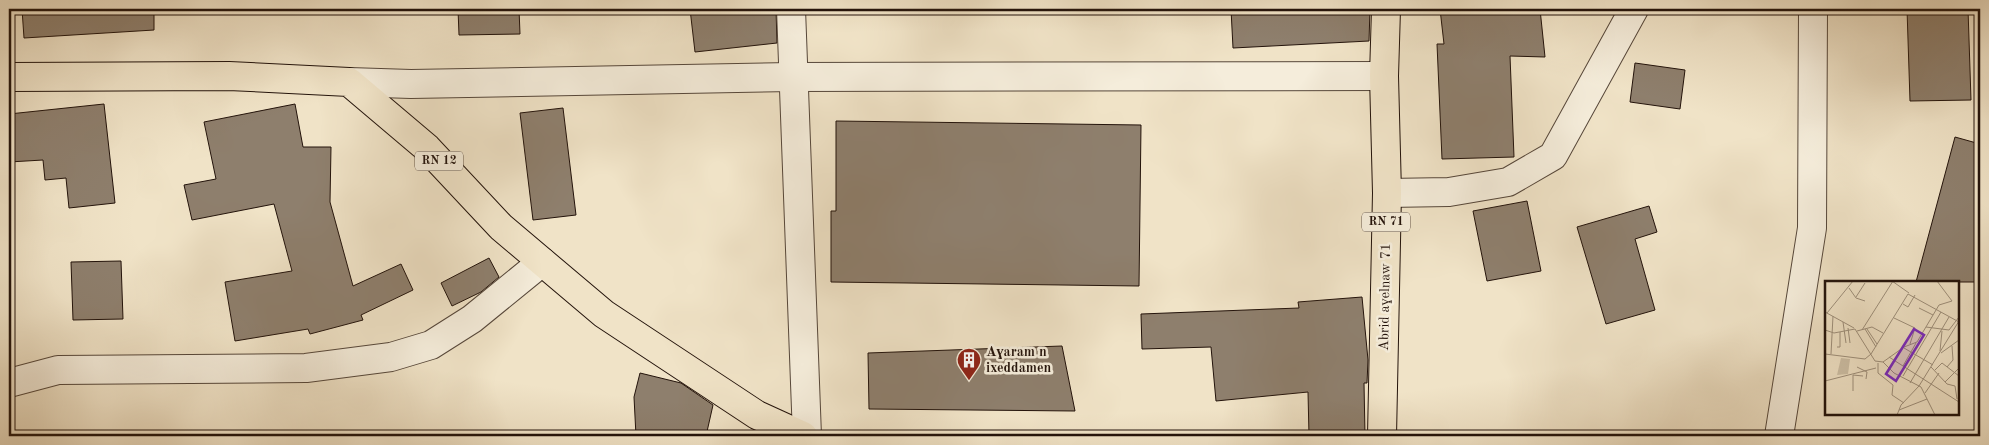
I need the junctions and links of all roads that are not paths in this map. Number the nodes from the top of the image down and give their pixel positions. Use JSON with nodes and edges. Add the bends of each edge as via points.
{"nodes":[{"id":1,"x":792,"y":9,"type":"edge"},
{"id":2,"x":1386,"y":9,"type":"edge"},
{"id":3,"x":1634,"y":9,"type":"edge"},
{"id":4,"x":1813,"y":9,"type":"edge"},
{"id":5,"x":1384,"y":76,"type":"junction"},
{"id":6,"x":792,"y":77,"type":"junction"},
{"id":7,"x":9,"y":78,"type":"edge"},
{"id":8,"x":349,"y":82,"type":"junction"},
{"id":9,"x":1387,"y":193,"type":"junction"},
{"id":10,"x":542,"y":262,"type":"junction"},
{"id":11,"x":9,"y":383,"type":"edge"},
{"id":12,"x":805,"y":436,"type":"edge"},
{"id":13,"x":1382,"y":436,"type":"edge"},
{"id":14,"x":1779,"y":436,"type":"edge"}],
"edges":[{"from":1,"to":6,"type":"street"},
{"from":2,"to":5,"type":"main road","name":"Abrid aɣelnaw 71","number":"RN 71"},
{"from":3,"to":9,"type":"street","via":[[1553,156],[1508,182],[1449,192]]},
{"from":4,"to":14,"type":"street","via":[[1812,228]]},
{"from":5,"to":6,"type":"street"},
{"from":5,"to":9,"type":"main road","name":"Abrid aɣelnaw 71","number":"RN 71"},
{"from":6,"to":8,"type":"street","via":[[411,84]]},
{"from":6,"to":12,"type":"street"},
{"from":7,"to":8,"type":"main road","via":[[229,76]]},
{"from":8,"to":10,"type":"main road","number":"RN 12","via":[[427,148],[501,227]]},
{"from":9,"to":13,"type":"main road","name":"Abrid aɣelnaw 71","number":"RN 71"},
{"from":10,"to":11,"type":"street","via":[[472,319],[431,345],[391,357],[306,368],[58,370]]},
{"from":10,"to":12,"type":"main road","number":"RN 12","via":[[604,314],[757,415]]}]}
